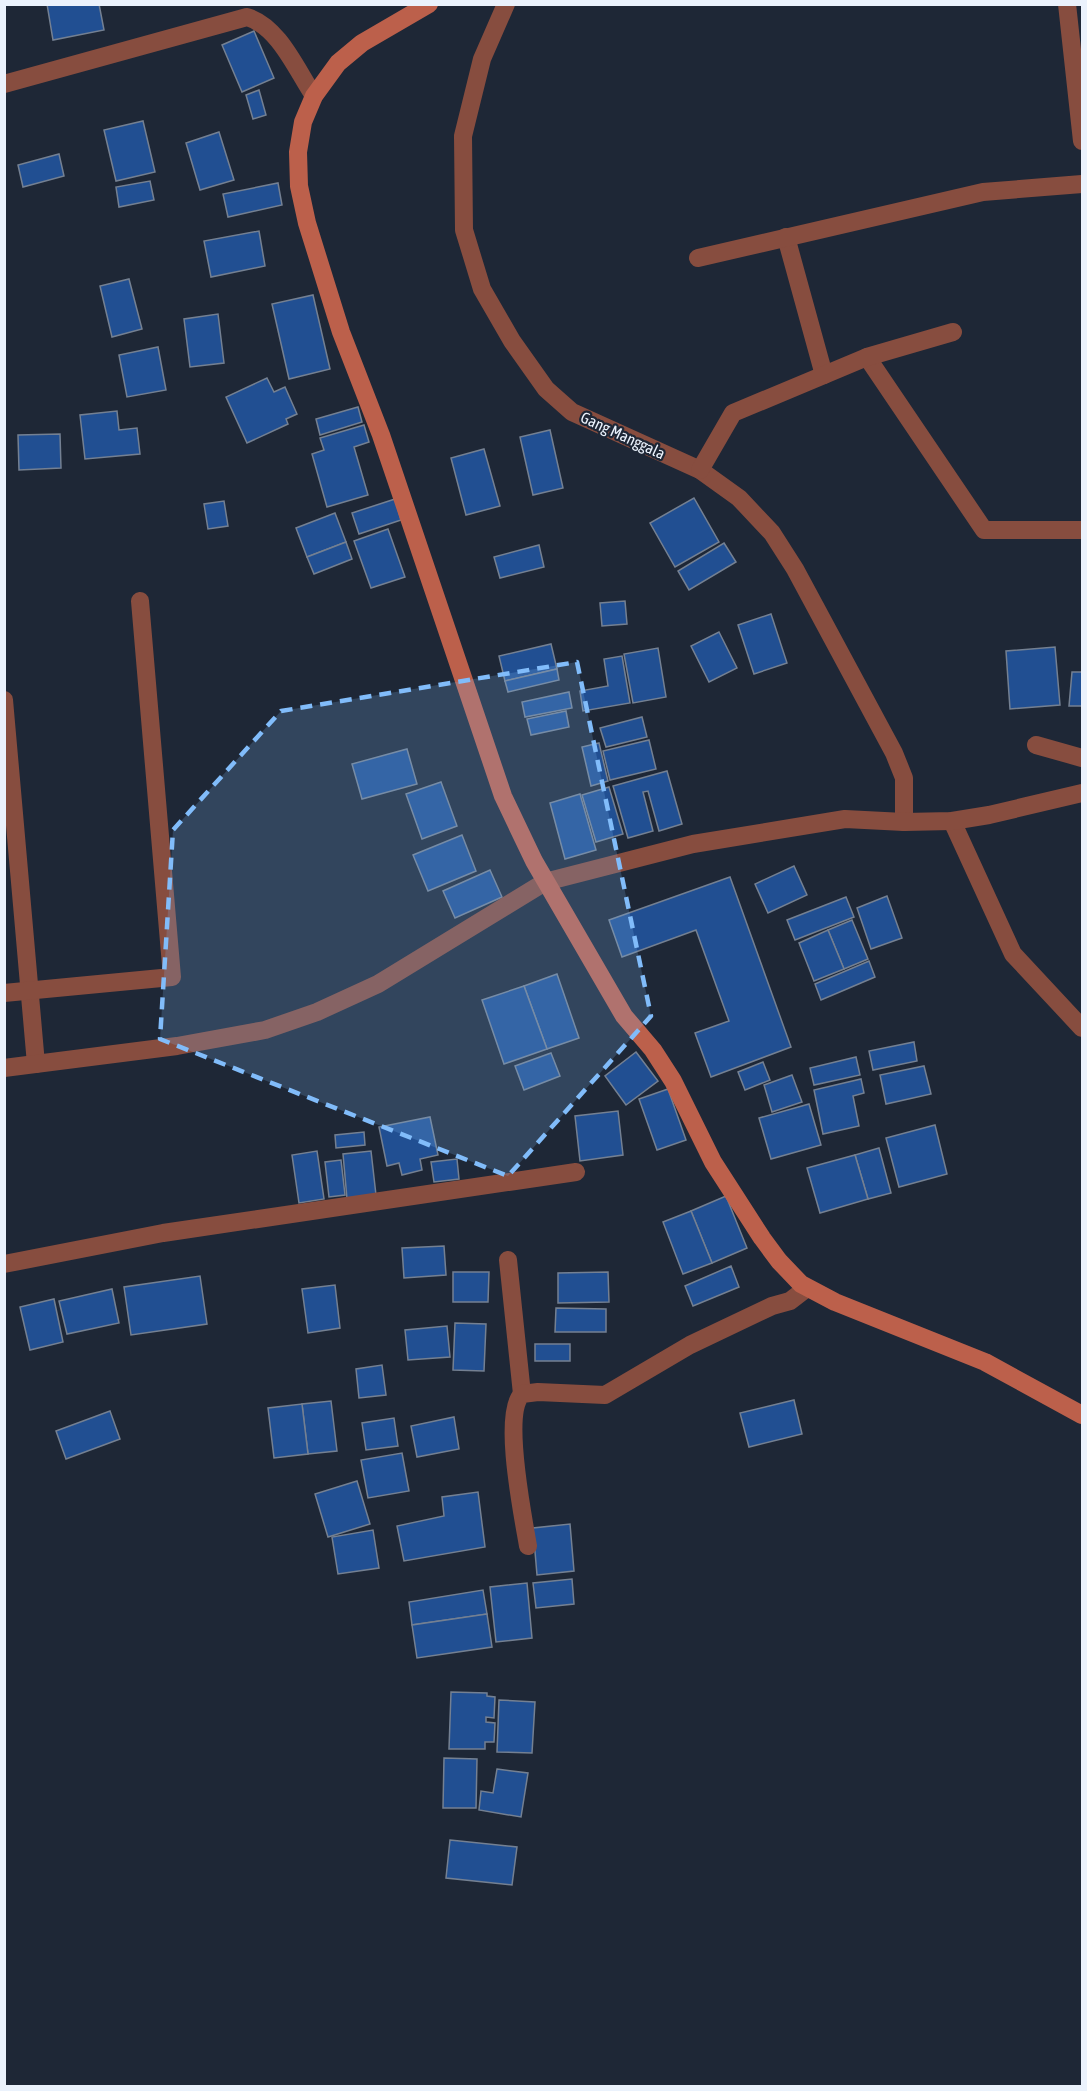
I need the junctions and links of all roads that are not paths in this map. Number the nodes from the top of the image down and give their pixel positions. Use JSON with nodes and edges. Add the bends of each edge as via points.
{"nodes":[{"id":1,"x":429,"y":4,"type":"edge"},
{"id":2,"x":506,"y":4,"type":"edge"},
{"id":3,"x":1067,"y":4,"type":"edge"},
{"id":4,"x":1078,"y":64,"type":"edge"},
{"id":5,"x":4,"y":84,"type":"edge"},
{"id":6,"x":314,"y":96,"type":"junction"},
{"id":7,"x":1083,"y":141,"type":"edge"},
{"id":8,"x":1083,"y":184,"type":"edge"},
{"id":9,"x":786,"y":237,"type":"junction"},
{"id":10,"x":698,"y":258,"type":"dead end"},
{"id":11,"x":953,"y":332,"type":"dead end"},
{"id":12,"x":867,"y":357,"type":"junction"},
{"id":13,"x":824,"y":375,"type":"junction"},
{"id":14,"x":700,"y":470,"type":"junction"},
{"id":15,"x":1083,"y":530,"type":"edge"},
{"id":16,"x":140,"y":601,"type":"dead end"},
{"id":17,"x":4,"y":700,"type":"edge"},
{"id":18,"x":1036,"y":745,"type":"dead end"},
{"id":19,"x":1083,"y":758,"type":"edge"},
{"id":20,"x":1083,"y":793,"type":"edge"},
{"id":21,"x":952,"y":821,"type":"junction"},
{"id":22,"x":904,"y":822,"type":"junction"},
{"id":23,"x":544,"y":882,"type":"junction"},
{"id":24,"x":29,"y":990,"type":"junction"},
{"id":25,"x":4,"y":993,"type":"edge"},
{"id":26,"x":1083,"y":1028,"type":"edge"},
{"id":27,"x":36,"y":1064,"type":"junction"},
{"id":28,"x":4,"y":1068,"type":"edge"},
{"id":29,"x":576,"y":1172,"type":"dead end"},
{"id":30,"x":508,"y":1260,"type":"dead end"},
{"id":31,"x":4,"y":1263,"type":"edge"},
{"id":32,"x":801,"y":1284,"type":"junction"},
{"id":33,"x":522,"y":1394,"type":"junction"},
{"id":34,"x":1083,"y":1415,"type":"edge"},
{"id":35,"x":528,"y":1546,"type":"dead end"}],
"edges":[{"from":1,"to":6,"type":"street","via":[[362,43],[327,76]]},
{"from":2,"to":14,"type":"street","name":"Gang Manggala","via":[[482,59],[463,136],[464,230],[482,289],[546,389],[572,412]]},
{"from":3,"to":4,"type":"street"},
{"from":4,"to":7,"type":"street"},
{"from":5,"to":6,"type":"street","via":[[248,17],[262,22],[275,36]]},
{"from":6,"to":23,"type":"street","via":[[303,122],[298,152],[299,186],[307,223],[502,796]]},
{"from":8,"to":9,"type":"street","via":[[983,192]]},
{"from":9,"to":10,"type":"street"},
{"from":9,"to":13,"type":"street"},
{"from":11,"to":12,"type":"street"},
{"from":12,"to":13,"type":"street"},
{"from":12,"to":15,"type":"street","via":[[984,531]]},
{"from":13,"to":14,"type":"street","via":[[733,413]]},
{"from":14,"to":22,"type":"street","name":"Gang Manggala","via":[[739,498],[772,533],[795,569],[894,753],[904,778]]},
{"from":16,"to":24,"type":"street","via":[[172,977]]},
{"from":17,"to":24,"type":"street"},
{"from":18,"to":19,"type":"street"},
{"from":20,"to":21,"type":"street"},
{"from":21,"to":22,"type":"street"},
{"from":21,"to":26,"type":"street","via":[[1013,954]]},
{"from":22,"to":23,"type":"street","via":[[845,819],[790,827],[693,844]]},
{"from":23,"to":27,"type":"street","via":[[378,984],[317,1012],[265,1030]]},
{"from":23,"to":32,"type":"street","via":[[624,1016],[673,1081],[713,1162],[779,1262]]},
{"from":24,"to":25,"type":"street"},
{"from":24,"to":27,"type":"street"},
{"from":27,"to":28,"type":"street"},
{"from":29,"to":31,"type":"street","via":[[163,1233]]},
{"from":30,"to":33,"type":"street"},
{"from":32,"to":33,"type":"street","via":[[802,1291],[790,1301],[690,1345],[605,1395]]},
{"from":32,"to":34,"type":"street","via":[[835,1302],[985,1362]]},
{"from":33,"to":35,"type":"street","via":[[514,1409],[513,1445]]}]}
